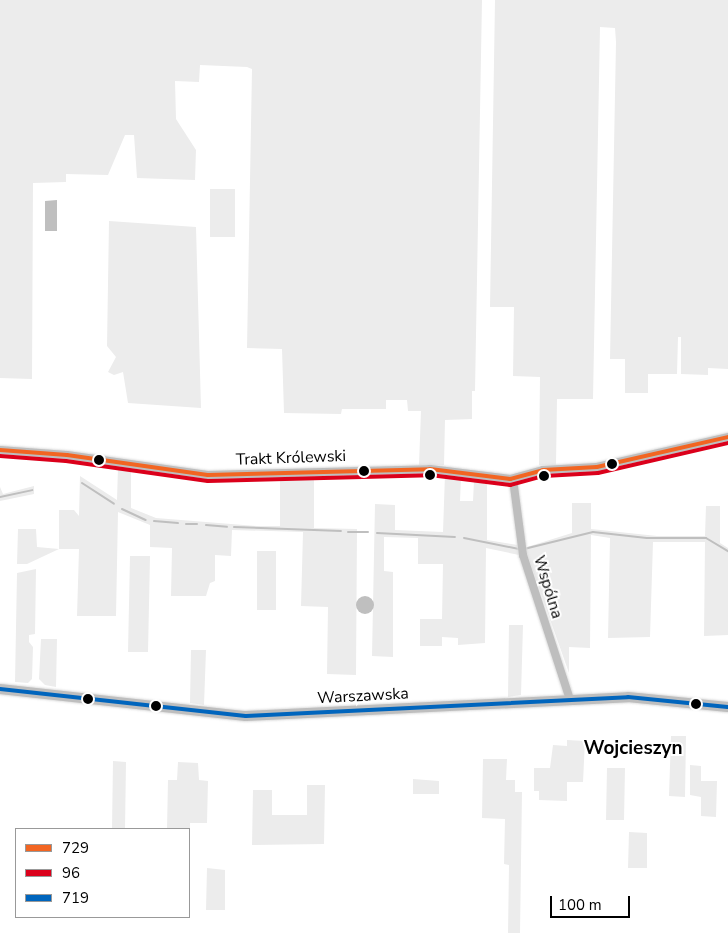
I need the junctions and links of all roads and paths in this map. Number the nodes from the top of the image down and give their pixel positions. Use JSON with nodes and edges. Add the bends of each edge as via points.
{"nodes":[{"id":1,"x":728,"y":437,"type":"edge"},
{"id":2,"x":0,"y":450,"type":"edge"},
{"id":3,"x":513,"y":479,"type":"junction"},
{"id":4,"x":0,"y":689,"type":"edge"},
{"id":5,"x":570,"y":700,"type":"junction"},
{"id":6,"x":728,"y":707,"type":"edge"}],
"edges":[{"from":1,"to":3,"type":"street","name":"Trakt Królewski","via":[[597,467],[543,470]]},
{"from":2,"to":3,"type":"street","name":"Trakt Królewski","via":[[67,455],[208,474],[430,469]]},
{"from":3,"to":5,"type":"street","name":"Wspólna","via":[[523,555]]},
{"from":4,"to":5,"type":"main road","name":"Warszawska","via":[[246,716]]},
{"from":5,"to":6,"type":"main road","name":"Warszawska","via":[[635,698]]}]}
